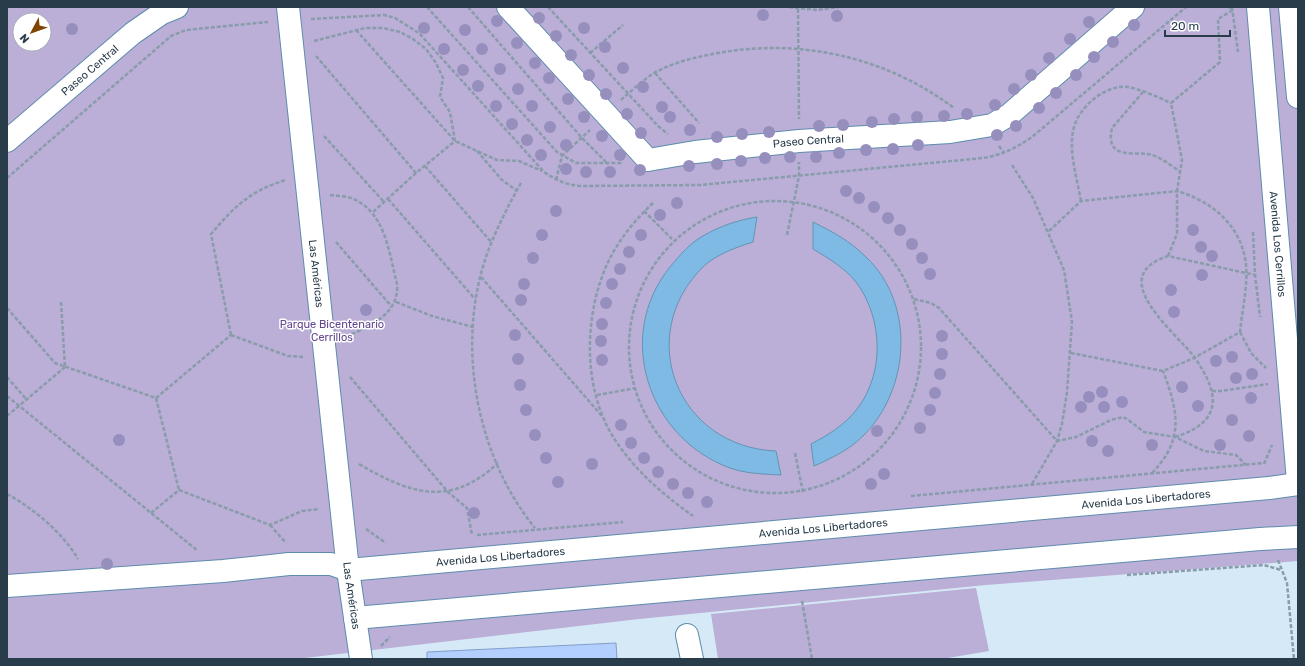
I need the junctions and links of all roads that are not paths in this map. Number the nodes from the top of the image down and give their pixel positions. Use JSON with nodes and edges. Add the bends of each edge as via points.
{"nodes":[{"id":1,"x":177,"y":7,"type":"edge"},
{"id":2,"x":288,"y":7,"type":"edge"},
{"id":3,"x":508,"y":7,"type":"edge"},
{"id":4,"x":1133,"y":7,"type":"edge"},
{"id":5,"x":1258,"y":7,"type":"edge"},
{"id":6,"x":1290,"y":7,"type":"edge"},
{"id":7,"x":1298,"y":97,"type":"edge"},
{"id":8,"x":7,"y":141,"type":"edge"},
{"id":9,"x":1298,"y":482,"type":"edge"},
{"id":10,"x":1298,"y":537,"type":"edge"},
{"id":11,"x":348,"y":570,"type":"junction"},
{"id":12,"x":7,"y":586,"type":"edge"},
{"id":13,"x":355,"y":618,"type":"junction"},
{"id":14,"x":687,"y":635,"type":"dead end"},
{"id":15,"x":361,"y":659,"type":"edge"},
{"id":16,"x":692,"y":659,"type":"edge"}],
"edges":[{"from":1,"to":8,"type":"street","name":"Paseo Central","via":[[162,13],[138,30]]},
{"from":2,"to":11,"type":"street","name":"Las Américas"},
{"from":3,"to":4,"type":"street","name":"Paseo Central","via":[[648,160],[695,152],[799,141],[950,132],[992,125],[1009,115]]},
{"from":5,"to":9,"type":"street","name":"Avenida Los Cerrillos"},
{"from":6,"to":7,"type":"street"},
{"from":9,"to":11,"type":"street","name":"Avenida Los Libertadores","via":[[1262,488]]},
{"from":10,"to":13,"type":"street"},
{"from":11,"to":12,"type":"street","via":[[331,564],[289,564]]},
{"from":11,"to":13,"type":"street","name":"Las Américas"},
{"from":13,"to":15,"type":"street","name":"Las Américas"},
{"from":14,"to":16,"type":"street"}]}
